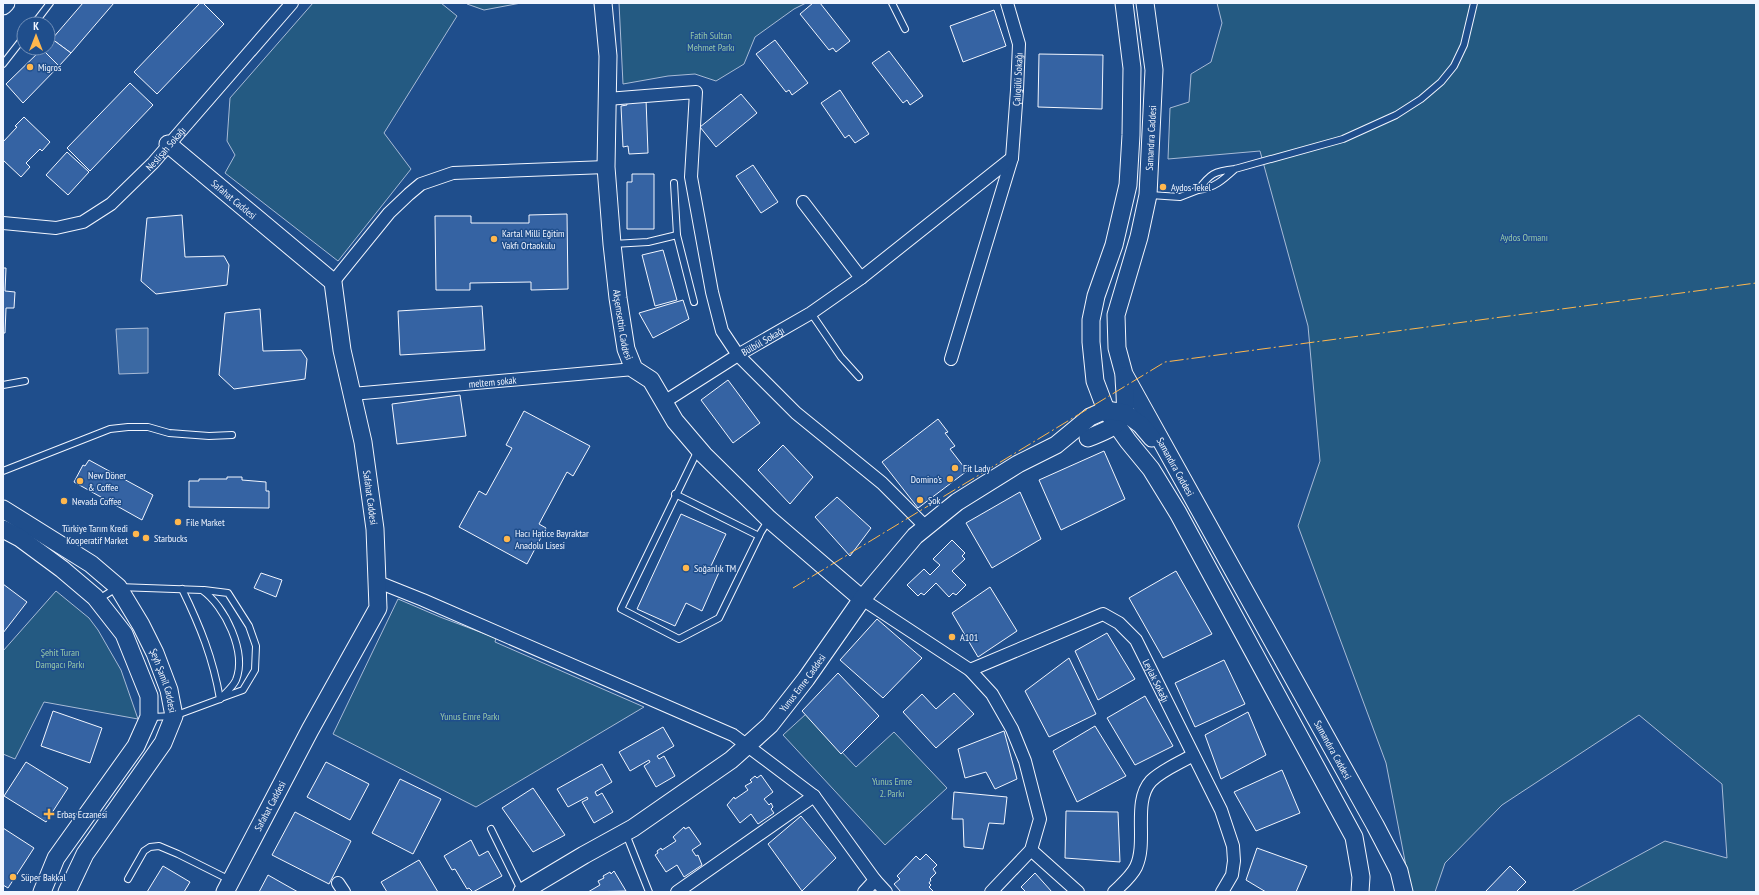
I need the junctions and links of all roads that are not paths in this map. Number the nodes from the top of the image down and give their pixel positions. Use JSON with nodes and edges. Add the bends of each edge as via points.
{"nodes":[{"id":1,"x":6,"y":3,"type":"edge"},
{"id":2,"x":50,"y":3,"type":"edge"},
{"id":3,"x":292,"y":3,"type":"edge"},
{"id":4,"x":603,"y":3,"type":"edge"},
{"id":5,"x":892,"y":3,"type":"edge"},
{"id":6,"x":1006,"y":3,"type":"edge"},
{"id":7,"x":1124,"y":3,"type":"edge"},
{"id":8,"x":1145,"y":3,"type":"edge"},
{"id":9,"x":1474,"y":3,"type":"edge"},
{"id":10,"x":3,"y":6,"type":"edge"},
{"id":11,"x":40,"y":16,"type":"edge"},
{"id":12,"x":904,"y":29,"type":"dead end"},
{"id":13,"x":16,"y":47,"type":"edge"},
{"id":14,"x":3,"y":64,"type":"edge"},
{"id":15,"x":607,"y":99,"type":"junction"},
{"id":16,"x":168,"y":144,"type":"junction"},
{"id":17,"x":1012,"y":158,"type":"junction"},
{"id":18,"x":606,"y":167,"type":"junction"},
{"id":19,"x":1235,"y":169,"type":"junction"},
{"id":20,"x":674,"y":183,"type":"dead end"},
{"id":21,"x":1198,"y":190,"type":"junction"},
{"id":22,"x":1148,"y":195,"type":"junction"},
{"id":23,"x":803,"y":202,"type":"dead end"},
{"id":24,"x":3,"y":223,"type":"edge"},
{"id":25,"x":677,"y":235,"type":"junction"},
{"id":26,"x":612,"y":244,"type":"junction"},
{"id":27,"x":861,"y":278,"type":"junction"},
{"id":28,"x":333,"y":282,"type":"junction"},
{"id":29,"x":694,"y":302,"type":"dead end"},
{"id":30,"x":810,"y":313,"type":"junction"},
{"id":31,"x":738,"y":355,"type":"junction"},
{"id":32,"x":951,"y":359,"type":"dead end"},
{"id":33,"x":634,"y":369,"type":"junction"},
{"id":34,"x":1124,"y":374,"type":"junction"},
{"id":35,"x":858,"y":377,"type":"dead end"},
{"id":36,"x":25,"y":381,"type":"dead end"},
{"id":37,"x":1095,"y":381,"type":"junction"},
{"id":38,"x":3,"y":386,"type":"edge"},
{"id":39,"x":352,"y":394,"type":"junction"},
{"id":40,"x":664,"y":402,"type":"junction"},
{"id":41,"x":1116,"y":416,"type":"junction"},
{"id":42,"x":1090,"y":417,"type":"junction"},
{"id":43,"x":232,"y":435,"type":"dead end"},
{"id":44,"x":1088,"y":438,"type":"junction"},
{"id":45,"x":1128,"y":441,"type":"junction"},
{"id":46,"x":1056,"y":445,"type":"junction"},
{"id":47,"x":698,"y":448,"type":"junction"},
{"id":48,"x":3,"y":471,"type":"edge"},
{"id":49,"x":1181,"y":477,"type":"junction"},
{"id":50,"x":675,"y":494,"type":"junction"},
{"id":51,"x":3,"y":509,"type":"edge"},
{"id":52,"x":769,"y":519,"type":"junction"},
{"id":53,"x":926,"y":527,"type":"junction"},
{"id":54,"x":3,"y":529,"type":"edge"},
{"id":55,"x":759,"y":536,"type":"junction"},
{"id":56,"x":378,"y":582,"type":"junction"},
{"id":57,"x":118,"y":587,"type":"junction"},
{"id":58,"x":182,"y":589,"type":"junction"},
{"id":59,"x":202,"y":590,"type":"junction"},
{"id":60,"x":862,"y":599,"type":"junction"},
{"id":61,"x":97,"y":600,"type":"junction"},
{"id":62,"x":970,"y":670,"type":"junction"},
{"id":63,"x":220,"y":699,"type":"junction"},
{"id":64,"x":174,"y":716,"type":"junction"},
{"id":65,"x":149,"y":717,"type":"junction"},
{"id":66,"x":747,"y":746,"type":"junction"},
{"id":67,"x":1193,"y":755,"type":"junction"},
{"id":68,"x":814,"y":796,"type":"junction"},
{"id":69,"x":492,"y":829,"type":"dead end"},
{"id":70,"x":626,"y":832,"type":"junction"},
{"id":71,"x":1031,"y":850,"type":"junction"},
{"id":72,"x":128,"y":879,"type":"dead end"},
{"id":73,"x":875,"y":880,"type":"junction"},
{"id":74,"x":228,"y":886,"type":"edge"},
{"id":75,"x":42,"y":892,"type":"edge"},
{"id":76,"x":67,"y":892,"type":"edge"},
{"id":77,"x":522,"y":892,"type":"edge"},
{"id":78,"x":649,"y":892,"type":"edge"},
{"id":79,"x":677,"y":892,"type":"edge"},
{"id":80,"x":864,"y":892,"type":"edge"},
{"id":81,"x":886,"y":892,"type":"edge"},
{"id":82,"x":990,"y":892,"type":"edge"},
{"id":83,"x":1078,"y":892,"type":"edge"},
{"id":84,"x":1114,"y":892,"type":"edge"},
{"id":85,"x":1222,"y":892,"type":"edge"},
{"id":86,"x":1360,"y":892,"type":"edge"},
{"id":87,"x":1404,"y":892,"type":"edge"}],
"edges":[{"from":1,"to":10,"type":"street"},
{"from":2,"to":11,"type":"lane"},
{"from":3,"to":16,"type":"street","name":"Neslişah Sokağı"},
{"from":4,"to":15,"type":"street","name":"Akşemsettin Caddesi","via":[[608,56]]},
{"from":5,"to":12,"type":"lane"},
{"from":6,"to":17,"type":"street","name":"Çalıgülü Sokağı","via":[[1019,44]]},
{"from":7,"to":37,"type":"street","name":"Samandıra Caddesi","via":[[1132,68],[1128,185],[1114,245],[1096,296],[1091,320]]},
{"from":8,"to":22,"type":"street","name":"Samandıra Caddesi","via":[[1154,70]]},
{"from":9,"to":19,"type":"lane","via":[[1464,45],[1454,66],[1441,82],[1421,99],[1396,115],[1343,139]]},
{"from":13,"to":14,"type":"lane"},
{"from":15,"to":18,"type":"street","name":"Akşemsettin Caddesi"},
{"from":15,"to":31,"type":"street","via":[[696,92],[691,177],[712,292],[722,331]]},
{"from":16,"to":24,"type":"street","name":"Neslişah Sokağı","via":[[153,163],[111,204],[83,222],[56,228]]},
{"from":16,"to":28,"type":"street","name":"Safahat Caddesi"},
{"from":17,"to":27,"type":"street","name":"Bülbül Sokağı"},
{"from":17,"to":32,"type":"street","name":"Çalıgülü Sokağı"},
{"from":18,"to":26,"type":"street","name":"Akşemsettin Caddesi"},
{"from":18,"to":28,"type":"street","via":[[454,173],[421,184],[389,214]]},
{"from":19,"to":21,"type":"lane","via":[[1210,188]]},
{"from":19,"to":21,"type":"lane","via":[[1222,170],[1207,177]]},
{"from":20,"to":25,"type":"lane"},
{"from":21,"to":22,"type":"lane","via":[[1180,197]]},
{"from":22,"to":34,"type":"street","name":"Samandıra Caddesi","via":[[1139,237],[1116,315],[1117,348]]},
{"from":23,"to":27,"type":"street"},
{"from":25,"to":26,"type":"lane","via":[[648,242]]},
{"from":25,"to":29,"type":"lane"},
{"from":26,"to":33,"type":"street","name":"Akşemsettin Caddesi","via":[[626,349]]},
{"from":27,"to":30,"type":"street","name":"Bülbül Sokağı"},
{"from":28,"to":39,"type":"street","name":"Safahat Caddesi","via":[[342,350]]},
{"from":30,"to":31,"type":"street","name":"Bülbül Sokağı"},
{"from":30,"to":35,"type":"lane"},
{"from":31,"to":40,"type":"street","name":"Bülbül Sokağı"},
{"from":31,"to":53,"type":"street","via":[[796,413],[882,483]]},
{"from":33,"to":39,"type":"street","name":"meltem sokak"},
{"from":33,"to":40,"type":"street","name":"Akşemsettin Caddesi","via":[[651,380]]},
{"from":34,"to":41,"type":"street"},
{"from":34,"to":49,"type":"street","name":"Samandıra Caddesi"},
{"from":36,"to":38,"type":"lane"},
{"from":37,"to":41,"type":"street","name":"Samandıra Caddesi"},
{"from":37,"to":42,"type":"street"},
{"from":39,"to":56,"type":"street","name":"Safahat Caddesi","via":[[365,458],[375,529]]},
{"from":40,"to":47,"type":"street","name":"Akşemsettin Caddesi","via":[[675,421]]},
{"from":41,"to":42,"type":"street"},
{"from":41,"to":44,"type":"street"},
{"from":41,"to":45,"type":"street","name":"Samandıra Caddesi"},
{"from":41,"to":49,"type":"street","via":[[1141,425]]},
{"from":42,"to":46,"type":"street"},
{"from":43,"to":48,"type":"lane","via":[[169,433],[152,428],[110,429]]},
{"from":44,"to":45,"type":"street"},
{"from":44,"to":46,"type":"street"},
{"from":45,"to":86,"type":"street","name":"Samandıra Caddesi","via":[[1152,469],[1178,513],[1354,837],[1361,877]]},
{"from":46,"to":53,"type":"street","name":"Yunus Emre Caddesi","via":[[1018,464],[957,502]]},
{"from":47,"to":50,"type":"lane"},
{"from":47,"to":52,"type":"street","name":"Akşemsettin Caddesi"},
{"from":49,"to":87,"type":"street","name":"Samandıra Caddesi","via":[[1375,825],[1399,872]]},
{"from":50,"to":55,"type":"lane"},
{"from":50,"to":55,"type":"lane","via":[[621,609],[679,639],[720,618]]},
{"from":51,"to":57,"type":"street","name":"Şeyh Şamil Caddesi","via":[[91,564]]},
{"from":52,"to":55,"type":"lane"},
{"from":52,"to":60,"type":"street","name":"Akşemsettin Caddesi"},
{"from":53,"to":60,"type":"street","name":"Yunus Emre Caddesi","via":[[915,536]]},
{"from":54,"to":61,"type":"street","name":"Şeyh Şamil Caddesi","via":[[20,538],[62,569]]},
{"from":56,"to":66,"type":"street","via":[[733,735]]},
{"from":56,"to":74,"type":"street","name":"Safahat Caddesi","via":[[378,608]]},
{"from":57,"to":58,"type":"lane"},
{"from":57,"to":61,"type":"lane"},
{"from":57,"to":64,"type":"street","name":"Şeyh Şamil Caddesi","via":[[155,652],[169,690]]},
{"from":58,"to":59,"type":"lane"},
{"from":58,"to":63,"type":"lane","via":[[201,628],[216,676]]},
{"from":59,"to":63,"type":"lane","via":[[218,608],[236,641],[239,662],[236,681]]},
{"from":59,"to":63,"type":"lane","via":[[228,593],[249,626],[256,646],[254,670],[243,690]]},
{"from":60,"to":62,"type":"street"},
{"from":60,"to":66,"type":"street","name":"Yunus Emre Caddesi","via":[[806,679],[770,725]]},
{"from":61,"to":65,"type":"street","name":"Şeyh Şamil Caddesi","via":[[124,634],[149,696]]},
{"from":62,"to":67,"type":"street","name":"Leylak Sokağı","via":[[1103,614],[1119,622],[1136,640]]},
{"from":62,"to":71,"type":"street","via":[[992,694],[1012,728],[1025,761],[1040,819]]},
{"from":63,"to":64,"type":"lane"},
{"from":64,"to":65,"type":"lane"},
{"from":64,"to":76,"type":"street","name":"Şeyh Şamil Caddesi","via":[[163,743],[85,854]]},
{"from":65,"to":75,"type":"street","name":"Şeyh Şamil Caddesi","via":[[136,746],[56,858]]},
{"from":66,"to":68,"type":"street"},
{"from":66,"to":70,"type":"street","name":"Yunus Emre Caddesi","via":[[731,760]]},
{"from":67,"to":84,"type":"street","via":[[1157,776],[1147,786],[1143,800],[1138,860],[1133,873]]},
{"from":67,"to":85,"type":"street","name":"Leylak Sokağı","via":[[1221,810],[1233,846],[1232,875]]},
{"from":68,"to":73,"type":"street"},
{"from":68,"to":79,"type":"street"},
{"from":69,"to":77,"type":"lane"},
{"from":70,"to":77,"type":"street","name":"Yunus Emre Caddesi"},
{"from":70,"to":78,"type":"lane"},
{"from":71,"to":82,"type":"street"},
{"from":71,"to":83,"type":"street"},
{"from":72,"to":74,"type":"lane","via":[[144,851],[159,846],[178,854]]},
{"from":73,"to":80,"type":"street"},
{"from":73,"to":81,"type":"street"}]}
